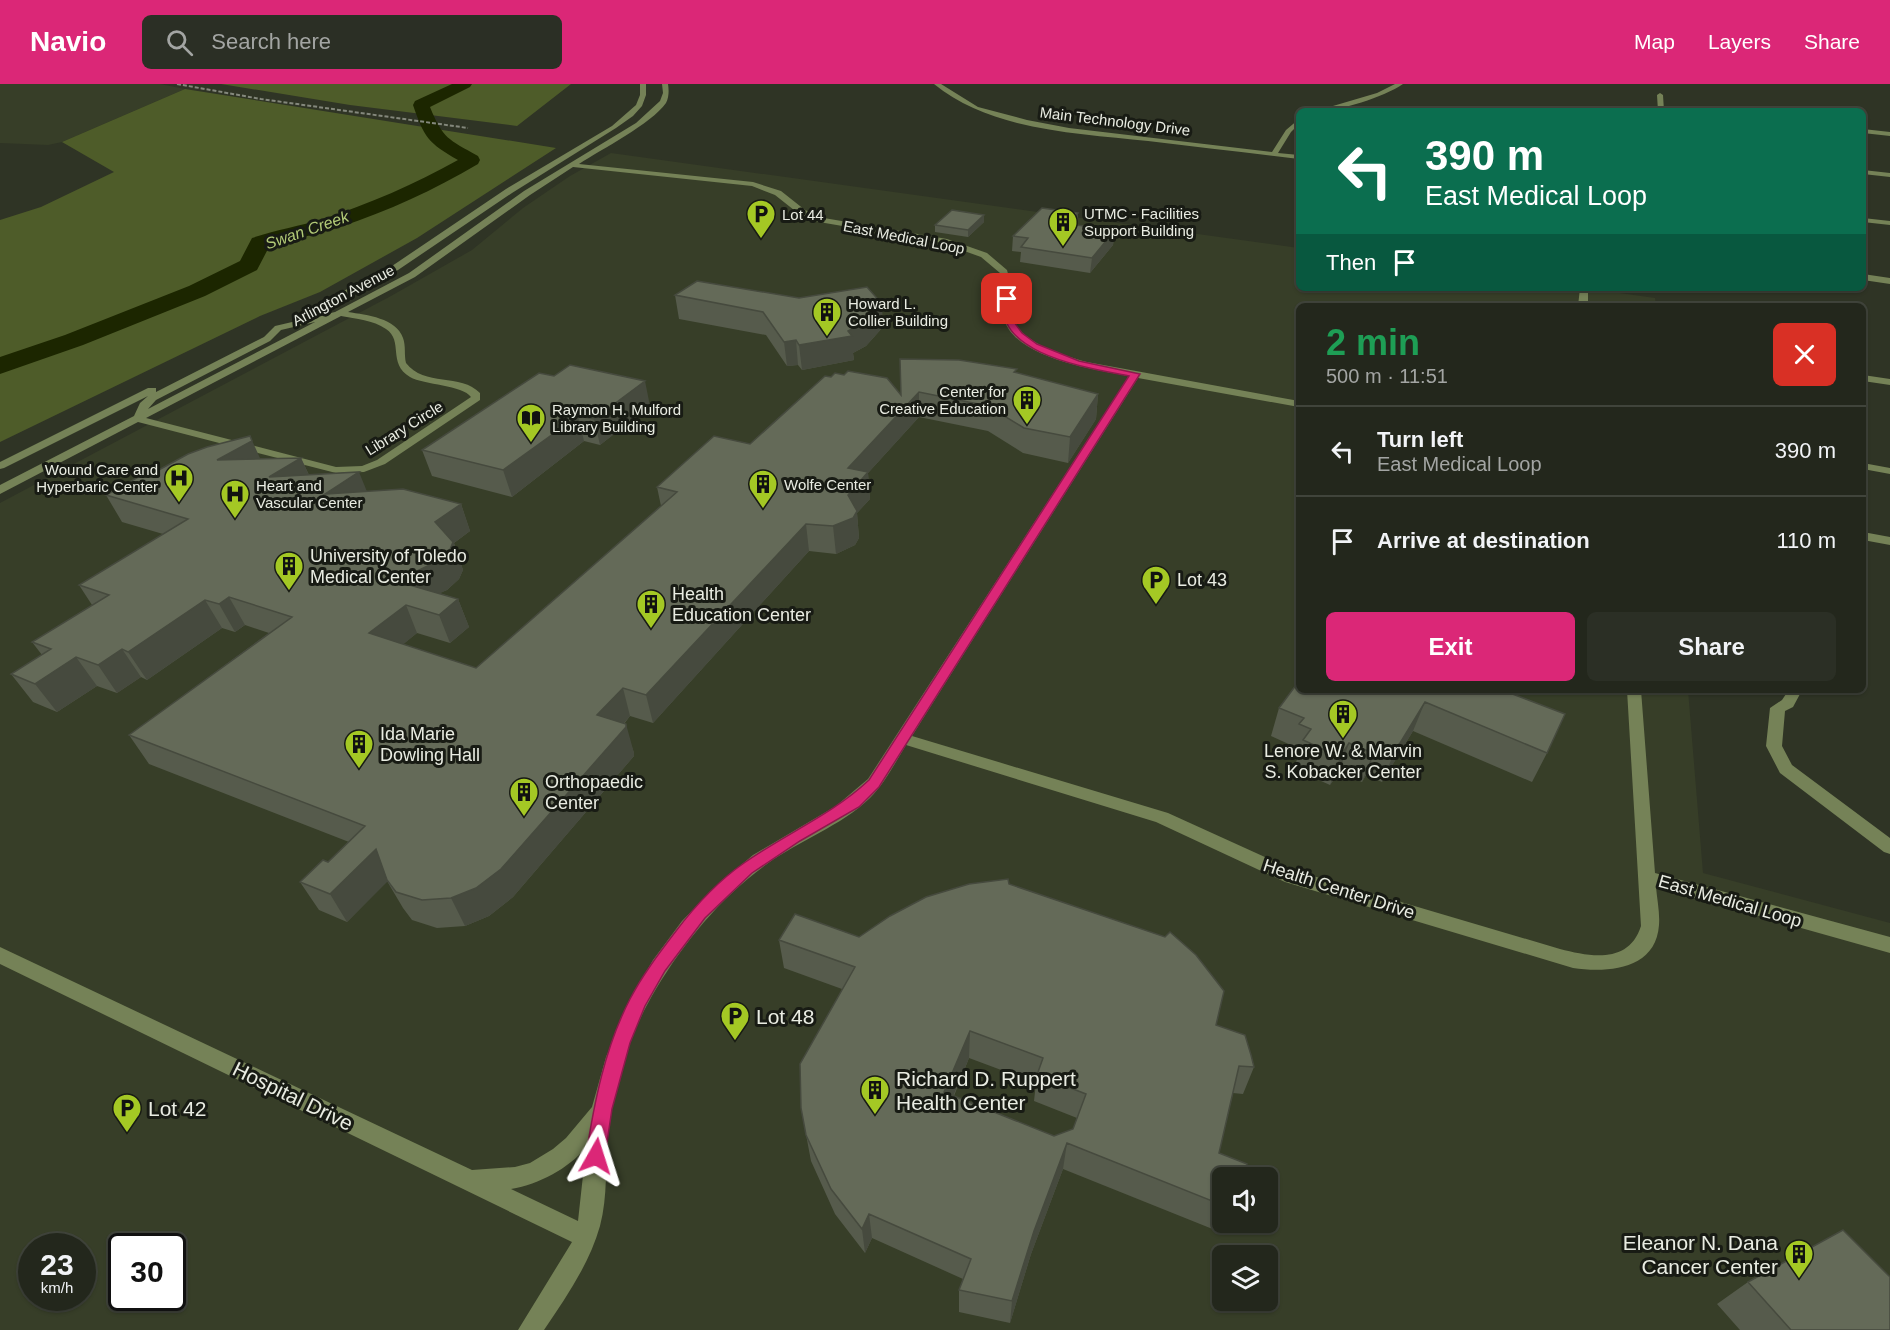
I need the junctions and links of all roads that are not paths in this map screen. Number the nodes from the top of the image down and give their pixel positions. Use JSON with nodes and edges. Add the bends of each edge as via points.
{"nodes":[{"id":1,"x":643,"y":84,"type":"edge"},
{"id":2,"x":665,"y":84,"type":"edge"},
{"id":3,"x":937,"y":84,"type":"edge"},
{"id":4,"x":1400,"y":84,"type":"edge"},
{"id":5,"x":1660,"y":94,"type":"dead end"},
{"id":6,"x":1329,"y":108,"type":"edge"},
{"id":7,"x":1661,"y":108,"type":"edge"},
{"id":8,"x":631,"y":116,"type":"junction"},
{"id":9,"x":1296,"y":124,"type":"edge"},
{"id":10,"x":1866,"y":131,"type":"edge"},
{"id":11,"x":1890,"y":134,"type":"edge"},
{"id":12,"x":1274,"y":154,"type":"junction"},
{"id":13,"x":1296,"y":157,"type":"edge"},
{"id":14,"x":582,"y":158,"type":"junction"},
{"id":15,"x":572,"y":165,"type":"junction"},
{"id":16,"x":1866,"y":172,"type":"edge"},
{"id":17,"x":1890,"y":175,"type":"edge"},
{"id":18,"x":702,"y":177,"type":"junction"},
{"id":19,"x":1866,"y":220,"type":"edge"},
{"id":20,"x":1890,"y":223,"type":"edge"},
{"id":21,"x":1866,"y":277,"type":"edge"},
{"id":22,"x":1890,"y":280,"type":"edge"},
{"id":23,"x":341,"y":314,"type":"junction"},
{"id":24,"x":278,"y":327,"type":"junction"},
{"id":25,"x":1135,"y":374,"type":"junction"},
{"id":26,"x":1866,"y":378,"type":"edge"},
{"id":27,"x":1890,"y":382,"type":"edge"},
{"id":28,"x":1296,"y":403,"type":"edge"},
{"id":29,"x":138,"y":419,"type":"junction"},
{"id":30,"x":0,"y":466,"type":"edge"},
{"id":31,"x":1866,"y":467,"type":"edge"},
{"id":32,"x":1890,"y":471,"type":"edge"},
{"id":33,"x":0,"y":490,"type":"edge"},
{"id":34,"x":1866,"y":537,"type":"edge"},
{"id":35,"x":1890,"y":541,"type":"edge"},
{"id":36,"x":1634,"y":693,"type":"edge"},
{"id":37,"x":1793,"y":693,"type":"edge"},
{"id":38,"x":904,"y":739,"type":"junction"},
{"id":39,"x":1890,"y":847,"type":"edge"},
{"id":40,"x":1648,"y":878,"type":"junction"},
{"id":41,"x":1890,"y":945,"type":"edge"},
{"id":42,"x":0,"y":955,"type":"edge"},
{"id":43,"x":603,"y":1109,"type":"junction"},
{"id":44,"x":469,"y":1180,"type":"junction"},
{"id":45,"x":585,"y":1236,"type":"junction"},
{"id":46,"x":530,"y":1330,"type":"edge"}],
"edges":[{"from":1,"to":8,"type":"street","via":[[639,106]]},
{"from":2,"to":14,"type":"street","name":"Arlington Avenue","via":[[663,102],[638,124]]},
{"from":3,"to":12,"type":"street","name":"Main Technology Drive","via":[[976,108],[1026,122]]},
{"from":4,"to":6,"type":"street"},
{"from":5,"to":7,"type":"street"},
{"from":8,"to":15,"type":"street","via":[[626,126],[571,158],[568,162]]},
{"from":8,"to":24,"type":"street","name":"Arlington Avenue","via":[[509,191],[395,268]]},
{"from":9,"to":12,"type":"street"},
{"from":10,"to":11,"type":"street"},
{"from":12,"to":13,"type":"street","name":"Main Technology Drive"},
{"from":14,"to":15,"type":"street","name":"Arlington Avenue"},
{"from":14,"to":18,"type":"street","name":"East Medical Loop"},
{"from":15,"to":18,"type":"street","name":"East Medical Loop"},
{"from":15,"to":23,"type":"street","name":"Arlington Avenue","via":[[412,275]]},
{"from":16,"to":17,"type":"street"},
{"from":18,"to":25,"type":"street","name":"East Medical Loop","via":[[770,189],[802,212],[826,221],[944,241],[980,252],[1004,272],[1008,318],[1023,339],[1068,360]]},
{"from":19,"to":20,"type":"street"},
{"from":21,"to":22,"type":"street"},
{"from":23,"to":24,"type":"street"},
{"from":23,"to":29,"type":"street","name":"Arlington Avenue"},
{"from":23,"to":29,"type":"street","name":"Library Circle","via":[[391,328],[399,340],[400,360],[407,369],[423,378],[470,389],[476,398],[381,462],[350,471]]},
{"from":24,"to":29,"type":"street","via":[[267,339],[152,398]]},
{"from":24,"to":30,"type":"street","name":"Arlington Avenue"},
{"from":25,"to":28,"type":"street","name":"East Medical Loop"},
{"from":25,"to":38,"type":"street"},
{"from":26,"to":27,"type":"street"},
{"from":29,"to":33,"type":"street","name":"Arlington Avenue"},
{"from":31,"to":32,"type":"street"},
{"from":34,"to":35,"type":"street"},
{"from":36,"to":40,"type":"street","name":"East Medical Loop"},
{"from":37,"to":39,"type":"street","via":[[1788,703],[1778,708],[1774,746],[1786,769]]},
{"from":38,"to":40,"type":"street","name":"Health Center Drive","via":[[1162,817],[1291,877],[1582,963],[1607,964],[1624,959],[1646,942],[1650,926]]},
{"from":38,"to":43,"type":"street","via":[[862,797],[747,869],[685,930],[637,1003],[621,1043]]},
{"from":40,"to":41,"type":"street","name":"East Medical Loop"},
{"from":42,"to":44,"type":"street","name":"Hospital Drive"},
{"from":43,"to":44,"type":"street","via":[[570,1151],[550,1164],[517,1179]]},
{"from":43,"to":45,"type":"street"},
{"from":44,"to":45,"type":"street","name":"Hospital Drive"},
{"from":45,"to":46,"type":"street","via":[[574,1261]]}]}
